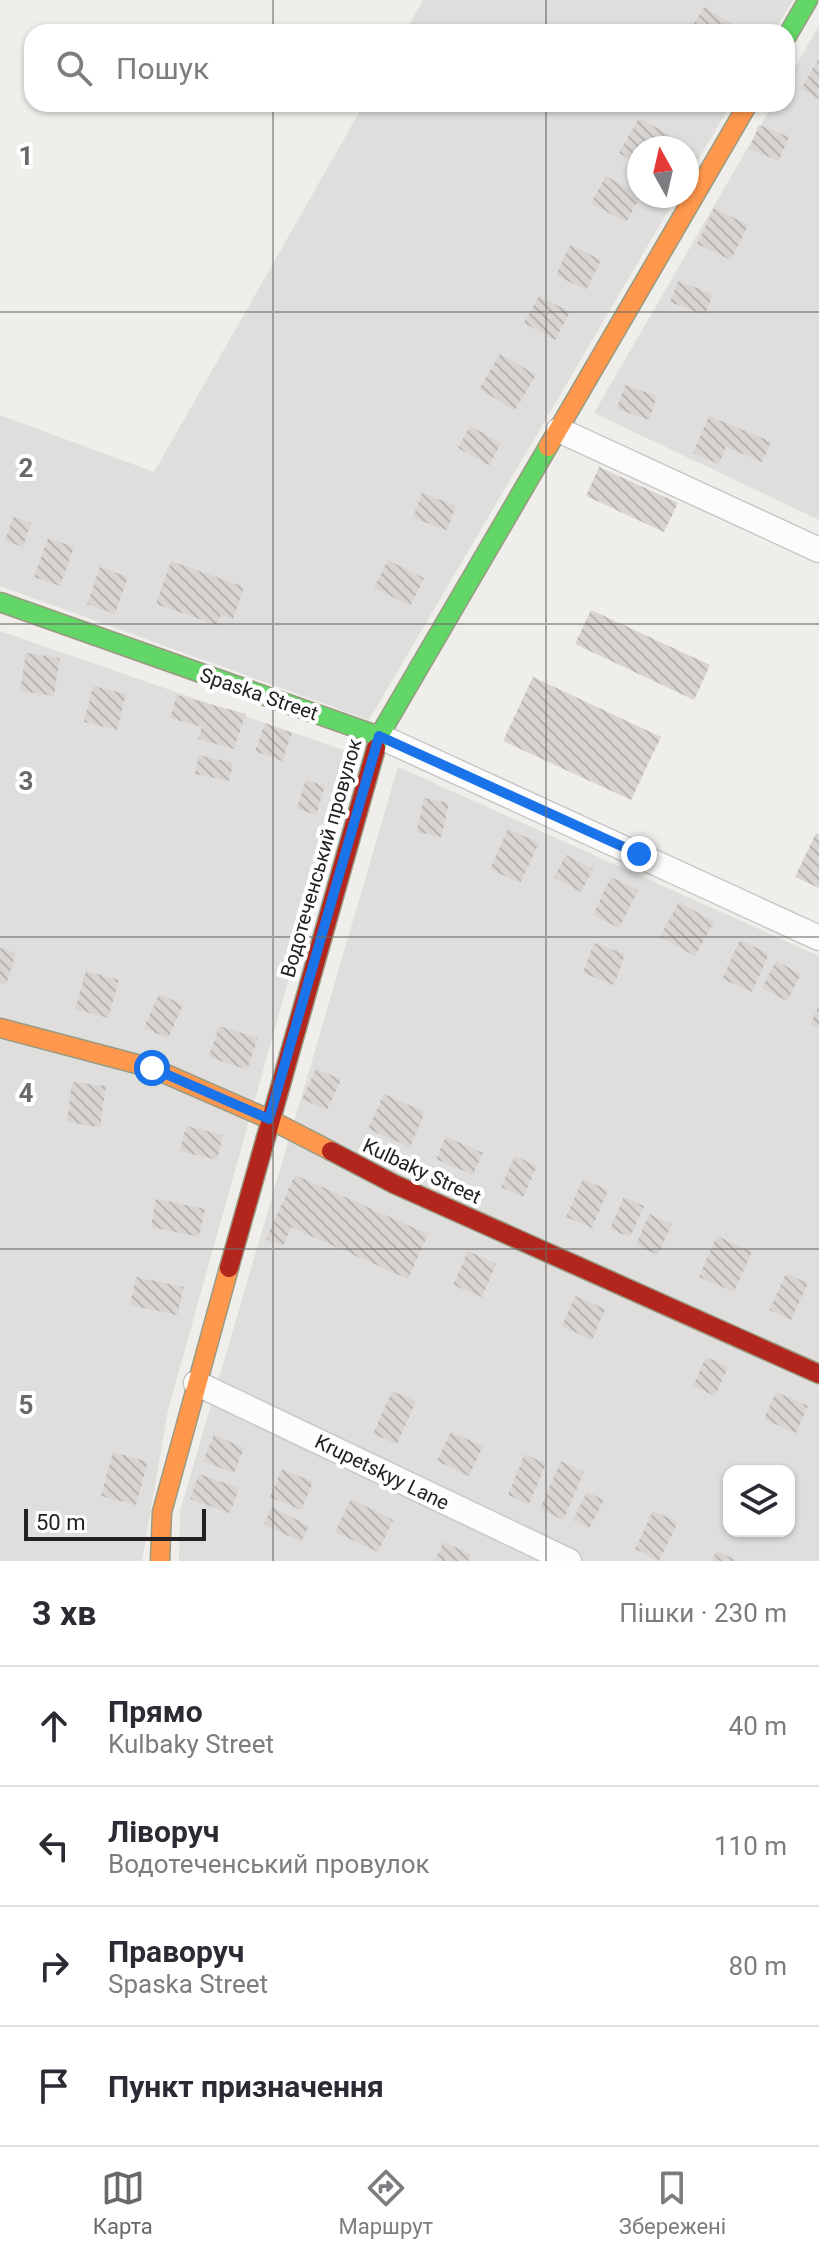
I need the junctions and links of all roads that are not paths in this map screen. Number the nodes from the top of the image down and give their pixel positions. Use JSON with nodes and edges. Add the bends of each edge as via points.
{"nodes":[{"id":1,"x":743,"y":112,"type":"edge"},
{"id":2,"x":559,"y":430,"type":"junction"},
{"id":3,"x":819,"y":550,"type":"edge"},
{"id":4,"x":0,"y":602,"type":"edge"},
{"id":5,"x":379,"y":736,"type":"junction"},
{"id":6,"x":819,"y":938,"type":"edge"},
{"id":7,"x":0,"y":1028,"type":"edge"},
{"id":8,"x":269,"y":1119,"type":"junction"},
{"id":9,"x":819,"y":1374,"type":"edge"},
{"id":10,"x":196,"y":1383,"type":"junction"},
{"id":11,"x":160,"y":1561,"type":"edge"},
{"id":12,"x":569,"y":1561,"type":"edge"}],
"edges":[{"from":1,"to":2,"type":"street","name":"Водотеченський провулок"},
{"from":2,"to":3,"type":"street"},
{"from":2,"to":5,"type":"street","name":"Водотеченський провулок"},
{"from":4,"to":5,"type":"street","name":"Spaska Street"},
{"from":5,"to":6,"type":"street","name":"Spaska Street"},
{"from":5,"to":8,"type":"street","name":"Водотеченський провулок"},
{"from":7,"to":8,"type":"street","name":"Kulbaky Street","via":[[152,1068]]},
{"from":8,"to":9,"type":"street","name":"Kulbaky Street","via":[[394,1184]]},
{"from":8,"to":10,"type":"street","name":"Водотеченський провулок"},
{"from":10,"to":11,"type":"street","name":"Водотеченський провулок","via":[[162,1512]]},
{"from":10,"to":12,"type":"street","name":"Krupetskyy Lane"}]}
